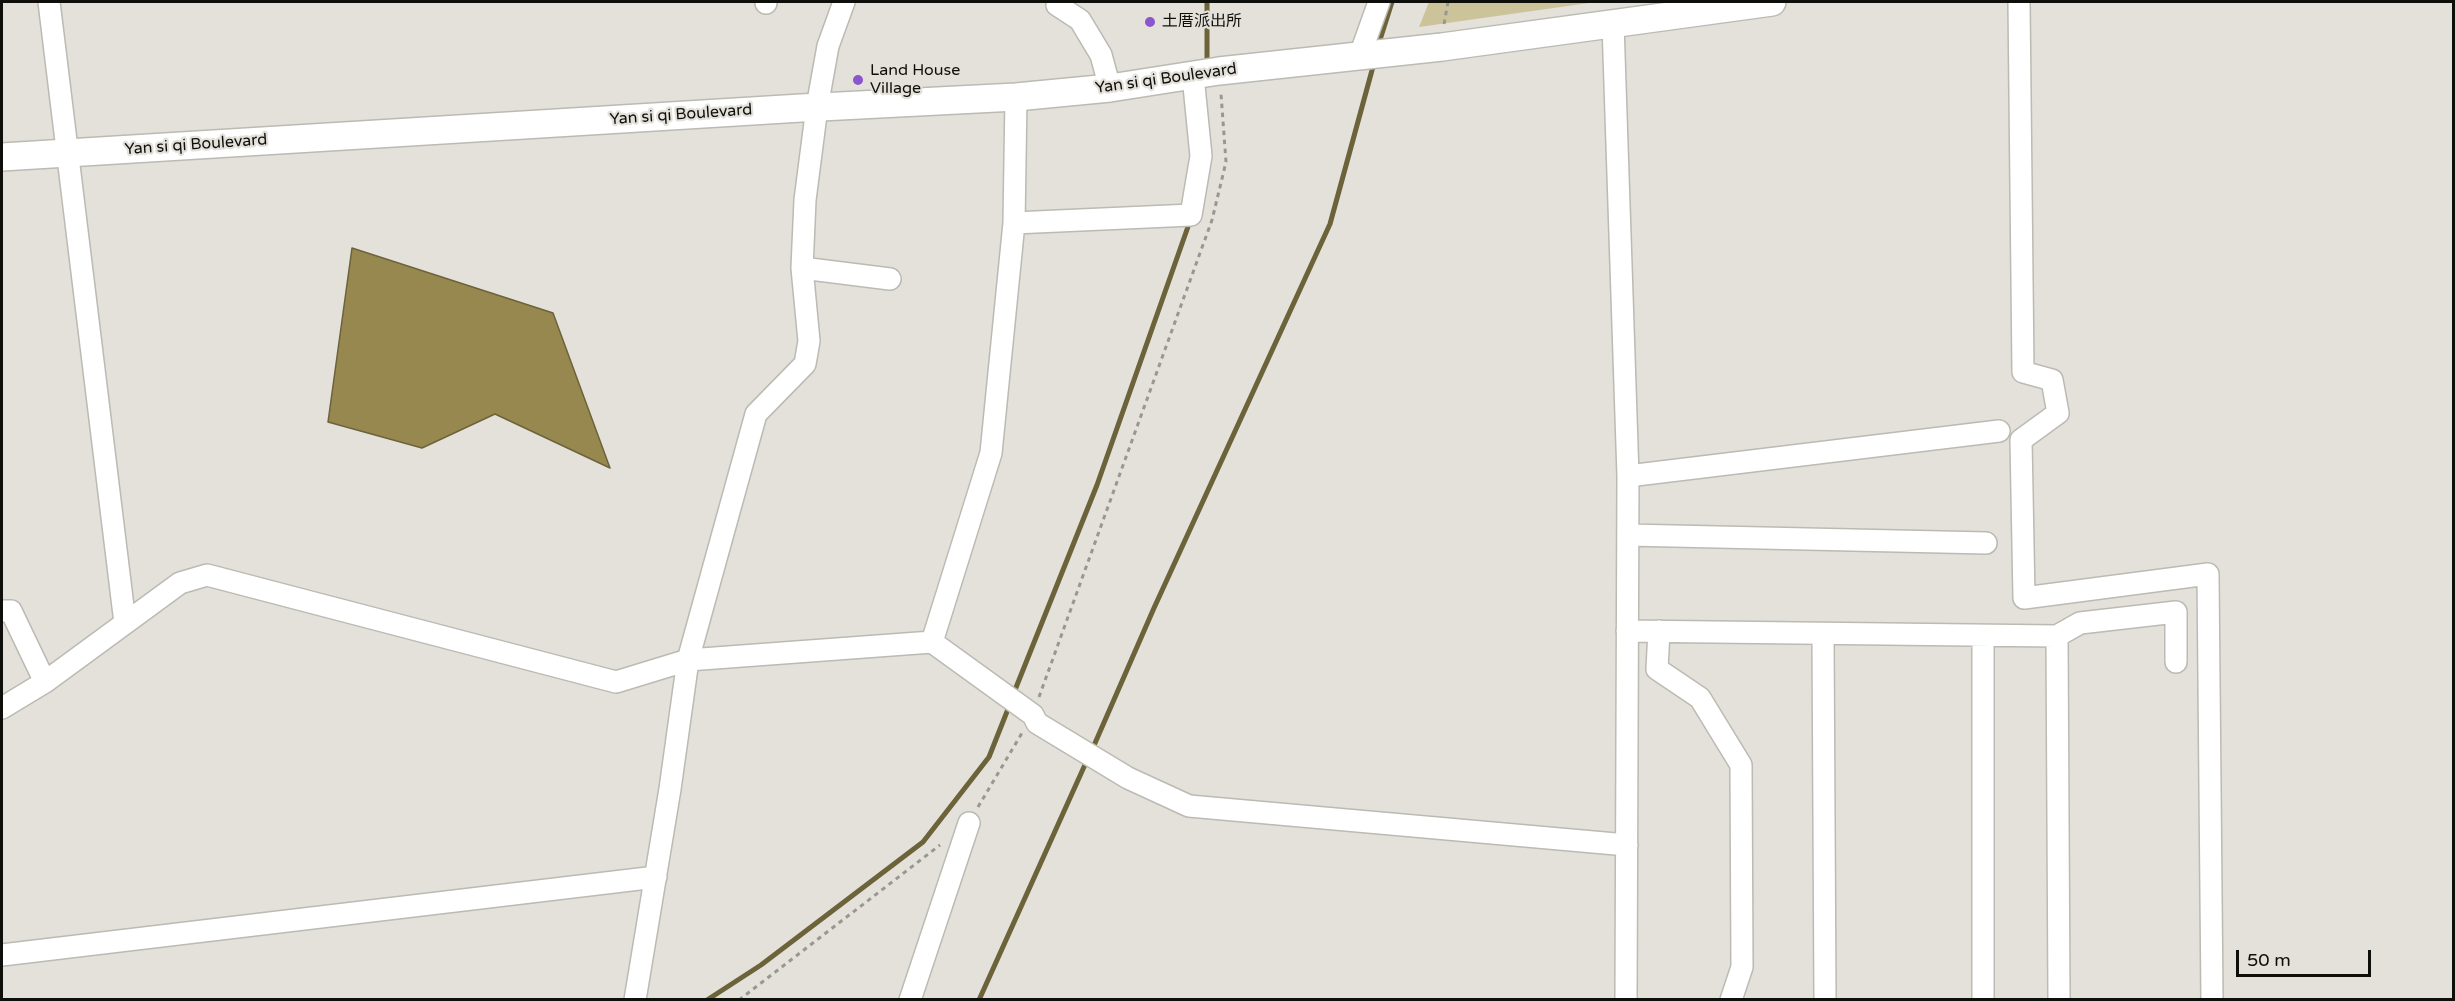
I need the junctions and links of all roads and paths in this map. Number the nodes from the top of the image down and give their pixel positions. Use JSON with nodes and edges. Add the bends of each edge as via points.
{"nodes":[{"id":1,"x":49,"y":2,"type":"edge"},
{"id":2,"x":844,"y":2,"type":"edge"},
{"id":3,"x":1379,"y":2,"type":"edge"},
{"id":4,"x":1772,"y":2,"type":"edge"},
{"id":5,"x":2019,"y":2,"type":"edge"},
{"id":6,"x":1057,"y":5,"type":"dead end"},
{"id":7,"x":1613,"y":24,"type":"junction"},
{"id":8,"x":1360,"y":55,"type":"junction"},
{"id":9,"x":1206,"y":74,"type":"junction"},
{"id":10,"x":1110,"y":88,"type":"junction"},
{"id":11,"x":1016,"y":97,"type":"junction"},
{"id":12,"x":817,"y":107,"type":"junction"},
{"id":13,"x":69,"y":153,"type":"junction"},
{"id":14,"x":2,"y":157,"type":"edge"},
{"id":15,"x":1014,"y":223,"type":"junction"},
{"id":16,"x":802,"y":268,"type":"junction"},
{"id":17,"x":890,"y":279,"type":"dead end"},
{"id":18,"x":1999,"y":431,"type":"dead end"},
{"id":19,"x":1628,"y":476,"type":"junction"},
{"id":20,"x":1628,"y":535,"type":"junction"},
{"id":21,"x":1986,"y":543,"type":"dead end"},
{"id":22,"x":2,"y":611,"type":"edge"},
{"id":23,"x":125,"y":623,"type":"junction"},
{"id":24,"x":1628,"y":631,"type":"junction"},
{"id":25,"x":1659,"y":631,"type":"junction"},
{"id":26,"x":1823,"y":635,"type":"junction"},
{"id":27,"x":1983,"y":636,"type":"junction"},
{"id":28,"x":2057,"y":636,"type":"junction"},
{"id":29,"x":932,"y":642,"type":"junction"},
{"id":30,"x":688,"y":660,"type":"junction"},
{"id":31,"x":2176,"y":662,"type":"dead end"},
{"id":32,"x":45,"y":682,"type":"junction"},
{"id":33,"x":2,"y":708,"type":"edge"},
{"id":34,"x":1033,"y":715,"type":"junction"},
{"id":35,"x":969,"y":823,"type":"joint"},
{"id":36,"x":942,"y":844,"type":"dead end"},
{"id":37,"x":1627,"y":845,"type":"junction"},
{"id":38,"x":656,"y":877,"type":"junction"},
{"id":39,"x":2,"y":955,"type":"edge"},
{"id":40,"x":635,"y":999,"type":"edge"},
{"id":41,"x":739,"y":999,"type":"edge"},
{"id":42,"x":910,"y":999,"type":"edge"},
{"id":43,"x":1626,"y":999,"type":"edge"},
{"id":44,"x":1731,"y":999,"type":"edge"},
{"id":45,"x":1825,"y":999,"type":"edge"},
{"id":46,"x":1983,"y":999,"type":"edge"},
{"id":47,"x":2059,"y":999,"type":"edge"},
{"id":48,"x":2212,"y":999,"type":"edge"}],
"edges":[{"from":1,"to":13,"type":"street"},
{"from":2,"to":12,"type":"street","via":[[828,46]]},
{"from":3,"to":8,"type":"street"},
{"from":4,"to":7,"type":"main road"},
{"from":5,"to":48,"type":"street","via":[[2023,372],[2052,380],[2058,413],[2021,440],[2024,598],[2208,574]]},
{"from":6,"to":10,"type":"street","via":[[1080,20],[1101,55]]},
{"from":7,"to":8,"type":"main road","name":"Yan si qi Boulevard"},
{"from":7,"to":19,"type":"street"},
{"from":8,"to":9,"type":"main road","name":"Yan si qi Boulevard"},
{"from":9,"to":10,"type":"main road","name":"Yan si qi Boulevard"},
{"from":9,"to":15,"type":"street","via":[[1201,156],[1191,215]]},
{"from":9,"to":34,"type":"path","via":[[1226,162],[1212,220]]},
{"from":10,"to":11,"type":"main road","name":"Yan si qi Boulevard"},
{"from":11,"to":12,"type":"main road","name":"Yan si qi Boulevard"},
{"from":11,"to":15,"type":"street"},
{"from":12,"to":13,"type":"main road","name":"Yan si qi Boulevard"},
{"from":12,"to":16,"type":"street"},
{"from":13,"to":14,"type":"main road","name":"Yan si qi Boulevard"},
{"from":13,"to":23,"type":"street"},
{"from":15,"to":29,"type":"street","via":[[991,453]]},
{"from":16,"to":17,"type":"street"},
{"from":16,"to":30,"type":"street","via":[[809,341],[805,364],[756,414]]},
{"from":18,"to":19,"type":"street"},
{"from":19,"to":20,"type":"street"},
{"from":20,"to":21,"type":"street"},
{"from":20,"to":24,"type":"street"},
{"from":22,"to":32,"type":"street","via":[[10,611]]},
{"from":23,"to":30,"type":"street","via":[[180,583],[207,574],[616,682]]},
{"from":23,"to":32,"type":"street"},
{"from":24,"to":25,"type":"street"},
{"from":24,"to":37,"type":"street"},
{"from":25,"to":26,"type":"street"},
{"from":25,"to":44,"type":"street","via":[[1657,669],[1700,698],[1741,765],[1742,968]]},
{"from":26,"to":27,"type":"street"},
{"from":26,"to":45,"type":"street"},
{"from":27,"to":28,"type":"street"},
{"from":27,"to":46,"type":"street"},
{"from":28,"to":31,"type":"street","via":[[2080,622],[2176,612]]},
{"from":28,"to":47,"type":"street"},
{"from":29,"to":30,"type":"street"},
{"from":29,"to":34,"type":"street"},
{"from":30,"to":38,"type":"street"},
{"from":32,"to":33,"type":"street"},
{"from":34,"to":35,"type":"path"},
{"from":34,"to":37,"type":"street","via":[[1037,723],[1128,778],[1190,806]]},
{"from":35,"to":42,"type":"street"},
{"from":36,"to":41,"type":"path"},
{"from":37,"to":43,"type":"street"},
{"from":38,"to":39,"type":"street"},
{"from":38,"to":40,"type":"street"}]}
